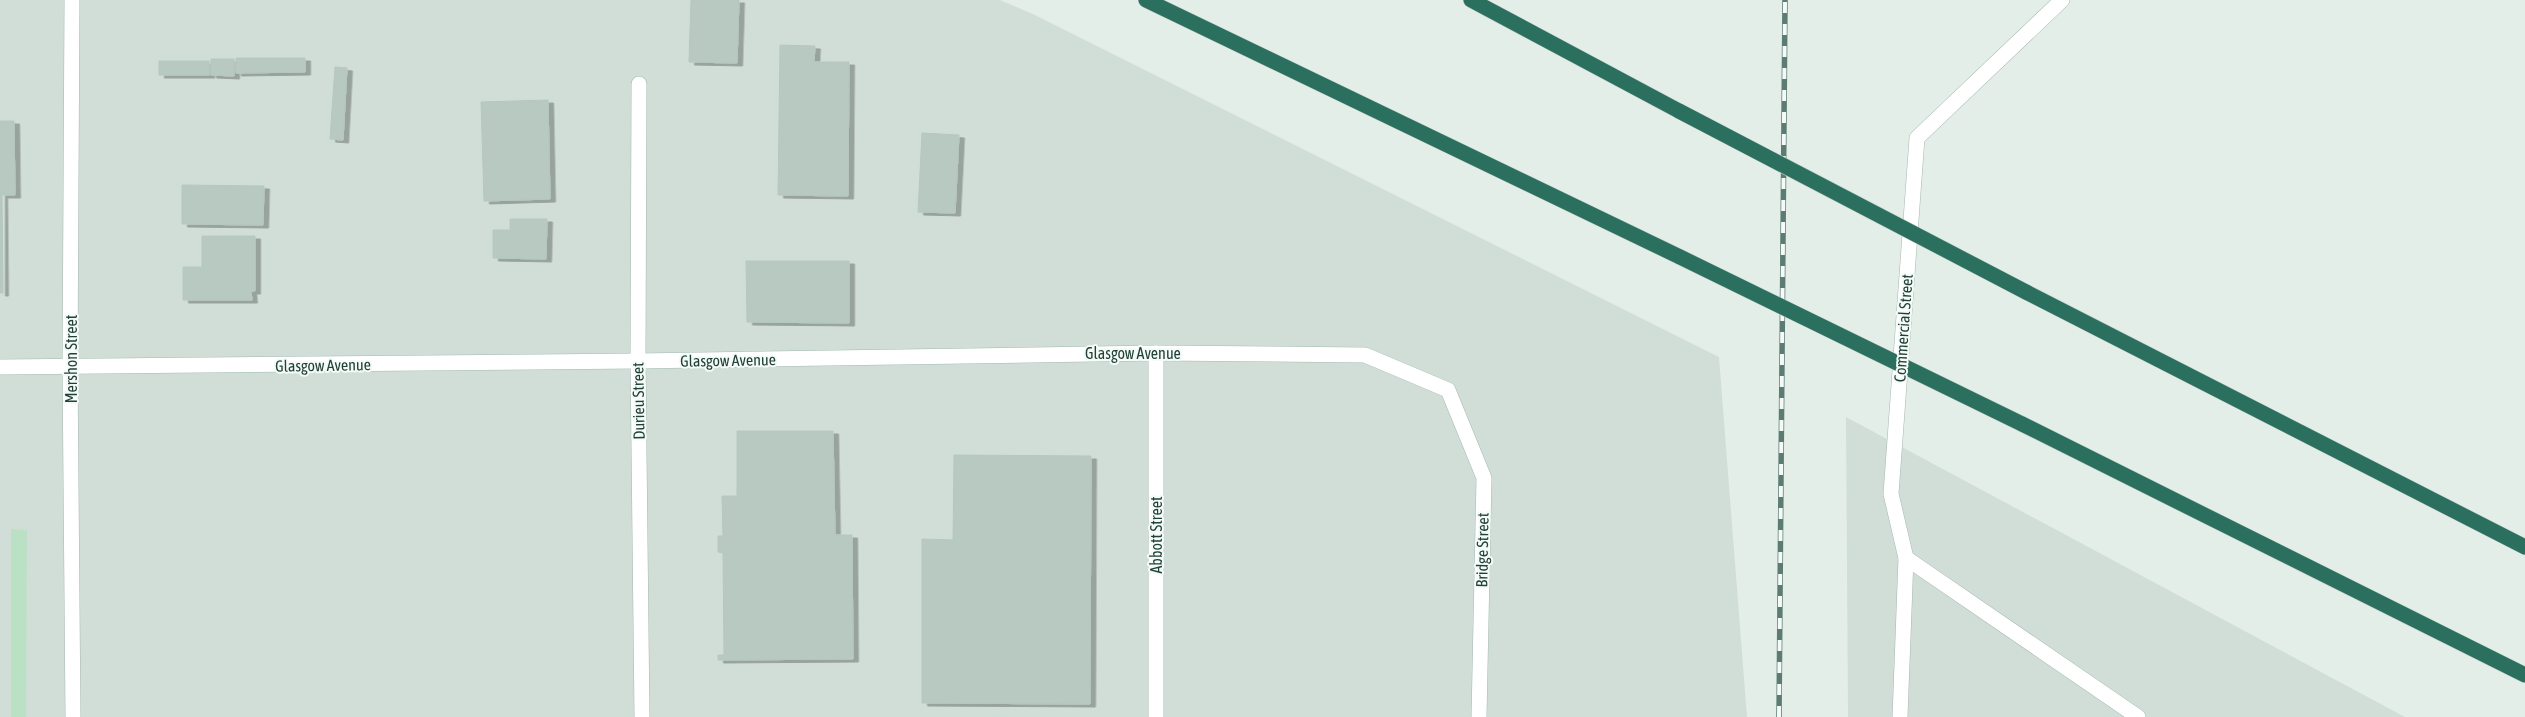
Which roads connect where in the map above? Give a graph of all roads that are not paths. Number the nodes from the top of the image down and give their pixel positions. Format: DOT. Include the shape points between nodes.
graph roads {
  1 [pos="72,0"];
  2 [pos="1146,0"];
  3 [pos="1471,0"];
  4 [pos="2062,0"];
  5 [pos="639,84"];
  6 [pos="1156,353"];
  7 [pos="638,361"];
  8 [pos="0,367"];
  9 [pos="70,368"];
  10 [pos="1448,390"];
  11 [pos="2525,547"];
  12 [pos="1906,558"];
  13 [pos="2525,675"];
  14 [pos="73,717"];
  15 [pos="642,717"];
  16 [pos="1156,717"];
  17 [pos="1479,717"];
  18 [pos="1900,717"];
  19 [pos="2138,717"];
  1 -- 9 [label="street, Mershon Street"];
  2 -- 13 [label="highway, bridge" via="2022,424"];
  3 -- 11 [label="highway, bridge" via="2026,292"];
  4 -- 12 [label="street, Commercial Street" via="1917,138 1891,494"];
  5 -- 7 [label="street, Durieu Street"];
  6 -- 7 [label="street, Glasgow Avenue"];
  6 -- 10 [label="street, Glasgow Avenue" via="1364,355"];
  6 -- 16 [label="street, Abbott Street"];
  7 -- 9 [label="street, Glasgow Avenue"];
  7 -- 15 [label="street, Durieu Street"];
  8 -- 9 [label="street, Glasgow Avenue"];
  9 -- 14 [label="street, Mershon Street"];
  10 -- 17 [label="street, Bridge Street" via="1484,478"];
  12 -- 18 [label="street, Commercial Street"];
  12 -- 19 [label="street"];
}
